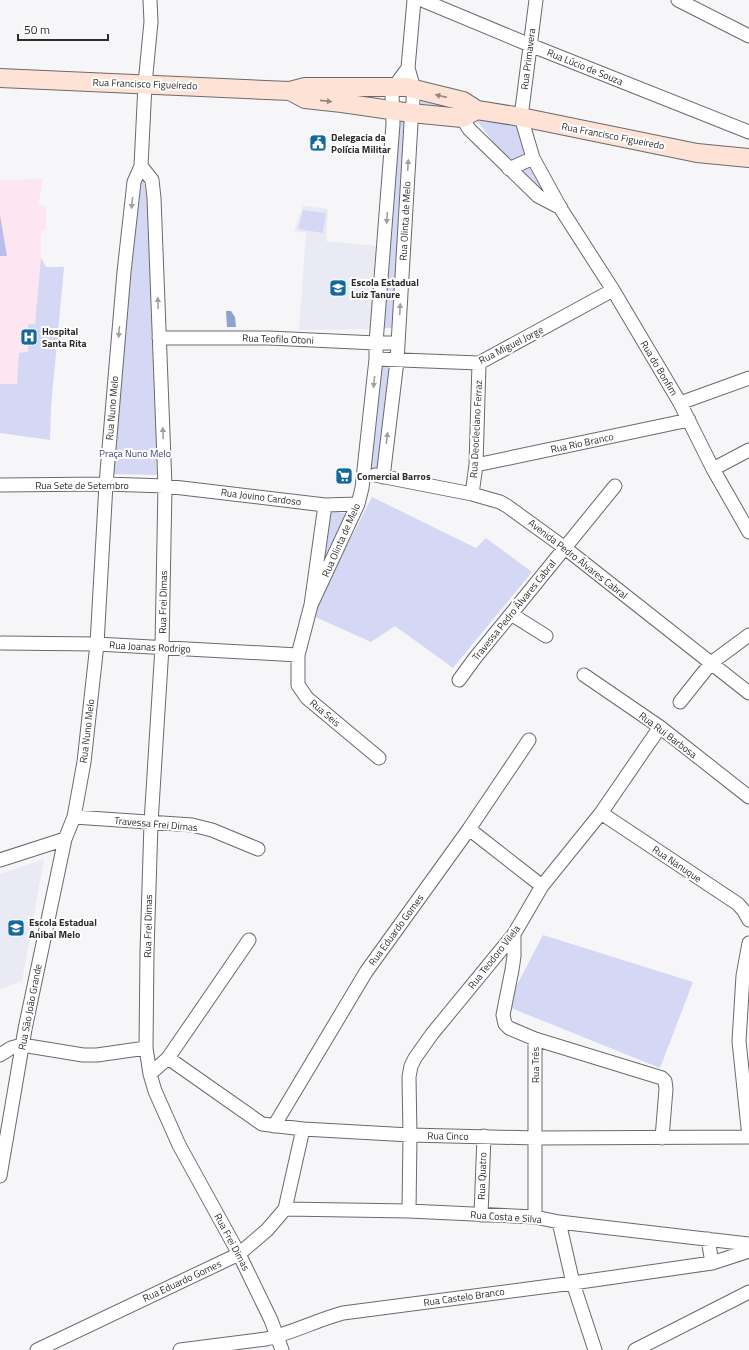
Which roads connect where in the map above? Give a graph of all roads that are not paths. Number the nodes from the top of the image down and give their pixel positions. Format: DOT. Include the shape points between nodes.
graph roads {
  1 [pos="150,0"];
  2 [pos="414,0"];
  3 [pos="422,0"];
  4 [pos="536,0"];
  5 [pos="678,0"];
  6 [pos="749,36"];
  7 [pos="530,46"];
  8 [pos="408,68"];
  9 [pos="0,78"];
  10 [pos="145,84"];
  11 [pos="394,87"];
  12 [pos="414,89"];
  13 [pos="290,91"];
  14 [pos="392,110"];
  15 [pos="467,110"];
  16 [pos="411,113"];
  17 [pos="520,117"];
  18 [pos="749,132"];
  19 [pos="533,158"];
  20 [pos="749,158"];
  21 [pos="141,166"];
  22 [pos="510,169"];
  23 [pos="561,209"];
  24 [pos="613,290"];
  25 [pos="159,338"];
  26 [pos="397,342"];
  27 [pos="376,343"];
  28 [pos="376,359"];
  29 [pos="397,361"];
  30 [pos="479,363"];
  31 [pos="749,378"];
  32 [pos="680,403"];
  33 [pos="689,420"];
  34 [pos="749,450"];
  35 [pos="476,465"];
  36 [pos="713,470"];
  37 [pos="364,473"];
  38 [pos="383,477"];
  39 [pos="106,484"];
  40 [pos="0,485"];
  41 [pos="164,486"];
  42 [pos="615,486"];
  43 [pos="472,494"];
  44 [pos="358,504"];
  45 [pos="324,505"];
  46 [pos="749,532"];
  47 [pos="565,548"];
  48 [pos="311,605"];
  49 [pos="512,614"];
  50 [pos="749,635"];
  51 [pos="546,636"];
  52 [pos="2,643"];
  53 [pos="97,644"];
  54 [pos="162,647"];
  55 [pos="298,655"];
  56 [pos="710,663"];
  57 [pos="584,675"];
  58 [pos="459,680"];
  59 [pos="749,693"];
  60 [pos="680,702"];
  61 [pos="660,727"];
  62 [pos="529,740"];
  63 [pos="379,758"];
  64 [pos="749,798"];
  65 [pos="601,813"];
  66 [pos="74,817"];
  67 [pos="151,823"];
  68 [pos="469,829"];
  69 [pos="65,839"];
  70 [pos="258,849"];
  71 [pos="0,860"];
  72 [pos="542,886"];
  73 [pos="749,920"];
  74 [pos="514,934"];
  75 [pos="249,940"];
  76 [pos="749,943"];
  77 [pos="535,1039"];
  78 [pos="744,1041"];
  79 [pos="22,1046"];
  80 [pos="146,1048"];
  81 [pos="0,1055"];
  82 [pos="168,1058"];
  83 [pos="150,1074"];
  84 [pos="274,1126"];
  85 [pos="303,1129"];
  86 [pos="410,1135"];
  87 [pos="484,1136"];
  88 [pos="749,1137"];
  89 [pos="536,1138"];
  90 [pos="662,1138"];
  91 [pos="0,1176"];
  92 [pos="285,1209"];
  93 [pos="410,1211"];
  94 [pos="481,1215"];
  95 [pos="535,1217"];
  96 [pos="559,1222"];
  97 [pos="708,1239"];
  98 [pos="749,1244"];
  99 [pos="749,1251"];
  100 [pos="240,1254"];
  101 [pos="712,1263"];
  102 [pos="573,1283"];
  103 [pos="749,1292"];
  104 [pos="276,1337"];
  105 [pos="37,1350"];
  106 [pos="180,1350"];
  107 [pos="282,1350"];
  108 [pos="595,1350"];
  109 [pos="635,1350"];
  1 -- 10 [label="street, Rua Nuno Melo"];
  2 -- 8 [label="street, Rua Olinta de Melo"];
  3 -- 7 [label="street, Rua Lúcio de Souza"];
  4 -- 7 [label="street, Rua Primavera"];
  5 -- 6 [label="street"];
  7 -- 17 [label="street, Rua Primavera"];
  7 -- 18 [label="street, Rua Lúcio de Souza"];
  8 -- 11 [label="street"];
  8 -- 12 [label="street, Rua Olinta de Melo"];
  9 -- 10 [label="street, Rua Francisco Figueiredo"];
  10 -- 13 [label="street, Rua Francisco Figueiredo"];
  10 -- 21 [label="street, Rua Nuno Melo"];
  11 -- 12 [label="street, Rua Francisco Figueiredo"];
  11 -- 13 [label="street, Rua Francisco Figueiredo" via="305,87"];
  11 -- 14 [label="street, Rua Olinta de Melo"];
  15 -- 12 [label="street, Rua Francisco Figueiredo, one-way"];
  12 -- 16 [label="street, Rua Olinta de Melo"];
  13 -- 14 [label="street, Rua Francisco Figueiredo, one-way" via="305,99"];
  14 -- 16 [label="street, Rua Francisco Figueiredo"];
  14 -- 27 [label="street, Rua Olinta de Melo, one-way"];
  15 -- 16 [label="street, Rua Francisco Figueiredo"];
  15 -- 17 [label="street, Rua Francisco Figueiredo"];
  15 -- 22 [label="street, Rua do Bonfim" via="469,129"];
  26 -- 16 [label="street, Rua Olinta de Melo, one-way"];
  17 -- 19 [label="street, Rua do Bonfim"];
  17 -- 20 [label="street, Rua Francisco Figueiredo" via="697,153"];
  19 -- 22 [label="street"];
  19 -- 23 [label="street, Rua do Bonfim"];
  25 -- 21 [label="street, one-way" via="154,192 152,180"];
  21 -- 39 [label="street, Rua Nuno Melo, one-way" via="134,182 124,272"];
  22 -- 23 [label="street, Rua do Bonfim" via="538,196"];
  23 -- 24 [label="street, Rua do Bonfim"];
  24 -- 30 [label="street, Rua Miguel Jorge"];
  24 -- 32 [label="street, Rua do Bonfim"];
  25 -- 27 [label="street, Rua Teofilo Otoni" via="269,338"];
  41 -- 25 [label="street, one-way"];
  26 -- 27 [label="street, Rua Teofilo Otoni"];
  26 -- 29 [label="street, Rua Olinta de Melo"];
  27 -- 28 [label="street, Rua Olinta de Melo"];
  28 -- 29 [label="street, Rua Miguel Jorge"];
  28 -- 37 [label="street, Rua Olinta de Melo, one-way"];
  29 -- 30 [label="street, Rua Miguel Jorge"];
  38 -- 29 [label="street, Rua Olinta de Melo, one-way"];
  30 -- 35 [label="street, Rua Deocleciano Ferraz"];
  31 -- 32 [label="street"];
  32 -- 33 [label="street, Rua do Bonfim"];
  33 -- 35 [label="street, Rua Rio Branco"];
  33 -- 36 [label="street, Rua do Bonfim"];
  34 -- 36 [label="street"];
  35 -- 43 [label="street, Rua Deocleciano Ferraz"];
  36 -- 46 [label="street, Rua do Bonfim"];
  37 -- 38 [label="street"];
  37 -- 44 [label="street, Rua Olinta de Melo"];
  38 -- 43 [label="street, Avenida Pedro Álvares Cabral"];
  39 -- 40 [label="street, Rua Sete de Setembro"];
  39 -- 41 [label="street, Rua Sete de Setembro"];
  39 -- 53 [label="street, Rua Nuno Melo"];
  41 -- 45 [label="street, Rua Jovino Cardoso"];
  41 -- 54 [label="street, Rua Frei Dimas"];
  42 -- 47 [label="street, Travessa Pedro Álvares Cabral"];
  43 -- 47 [label="street, Avenida Pedro Álvares Cabral" via="507,506"];
  44 -- 45 [label="street, Rua Jovino Cardoso"];
  44 -- 48 [label="street, Rua Olinta de Melo"];
  45 -- 48 [label="street, Rua Olinta de Melo"];
  47 -- 49 [label="street, Travessa Pedro Álvares Cabral"];
  47 -- 56 [label="street, Avenida Pedro Álvares Cabral"];
  48 -- 55 [label="street, Rua Olinta de Melo"];
  49 -- 51 [label="street"];
  49 -- 58 [label="street, Travessa Pedro Álvares Cabral"];
  50 -- 56 [label="street"];
  52 -- 53 [label="street, Rua Joanas Rodrigo"];
  53 -- 54 [label="street, Rua Joanas Rodrigo"];
  53 -- 66 [label="street, Rua Nuno Melo" via="84,762"];
  54 -- 55 [label="street, Rua Joanas Rodrigo"];
  54 -- 67 [label="street, Rua Frei Dimas"];
  55 -- 63 [label="street, Rua Seis" via="298,685 302,692"];
  56 -- 59 [label="street, Avenida Pedro Álvares Cabral"];
  56 -- 60 [label="street"];
  57 -- 61 [label="street, Rua Rui Barbosa"];
  61 -- 64 [label="street, Rua Rui Barbosa"];
  61 -- 65 [label="street, Rua Teodoro Vilela"];
  62 -- 68 [label="street, Rua Eduardo Gomes"];
  65 -- 72 [label="street, Rua Teodoro Vilela"];
  65 -- 73 [label="street, Rua Nanuque" via="738,904"];
  66 -- 67 [label="street, Travessa Frei Dimas"];
  66 -- 69 [label="street, Rua Nuno Melo"];
  67 -- 70 [label="street, Travessa Frei Dimas" via="192,825 212,830"];
  67 -- 80 [label="street, Rua Frei Dimas"];
  68 -- 72 [label="street"];
  68 -- 84 [label="street, Rua Eduardo Gomes" via="366,972"];
  69 -- 71 [label="street"];
  69 -- 79 [label="street, Rua São João Grande"];
  72 -- 74 [label="street, Rua Teodoro Vilela"];
  74 -- 77 [label="street, Rua Três" via="514,956 503,1015 509,1028"];
  74 -- 86 [label="street, Rua Teodoro Vilela" via="415,1058 409,1077"];
  75 -- 82 [label="street"];
  76 -- 78 [label="street" via="743,976"];
  77 -- 89 [label="street, Rua Três"];
  77 -- 90 [label="street" via="662,1078 666,1089"];
  78 -- 88 [label="street"];
  79 -- 80 [label="street" via="83,1055"];
  79 -- 81 [label="street" via="10,1048"];
  79 -- 91 [label="street, Rua São João Grande"];
  80 -- 83 [label="street, Rua Frei Dimas"];
  82 -- 83 [label="street"];
  82 -- 84 [label="street, Rua Cinco" via="262,1124"];
  83 -- 100 [label="street, Rua Frei Dimas" via="179,1145"];
  84 -- 85 [label="street, Rua Cinco"];
  85 -- 86 [label="street, Rua Cinco"];
  85 -- 92 [label="street, Rua Eduardo Gomes"];
  86 -- 87 [label="street, Rua Cinco"];
  86 -- 93 [label="street, Rua Teodoro Vilela"];
  87 -- 89 [label="street, Rua Cinco"];
  87 -- 94 [label="street, Rua Quatro"];
  88 -- 90 [label="street, Rua Cinco"];
  89 -- 90 [label="street, Rua Cinco"];
  89 -- 95 [label="street, Rua Três"];
  92 -- 93 [label="street, Rua Costa e Silva"];
  92 -- 100 [label="street, Rua Eduardo Gomes" via="267,1230"];
  93 -- 94 [label="street, Rua Costa e Silva"];
  94 -- 95 [label="street, Rua Costa e Silva"];
  95 -- 96 [label="street, Rua Costa e Silva"];
  96 -- 97 [label="street, Rua Costa e Silva"];
  96 -- 102 [label="street"];
  97 -- 98 [label="street, Rua Costa e Silva"];
  97 -- 101 [label="street"];
  99 -- 101 [label="street, Rua Castelo Branco"];
  100 -- 104 [label="street, Rua Frei Dimas"];
  100 -- 105 [label="street, Rua Eduardo Gomes"];
  101 -- 102 [label="street, Rua Castelo Branco"];
  102 -- 104 [label="street, Rua Castelo Branco" via="343,1313"];
  102 -- 108 [label="street"];
  103 -- 109 [label="street"];
  104 -- 106 [label="street, Rua Castelo Branco"];
  104 -- 107 [label="street, Rua Frei Dimas"];
}
